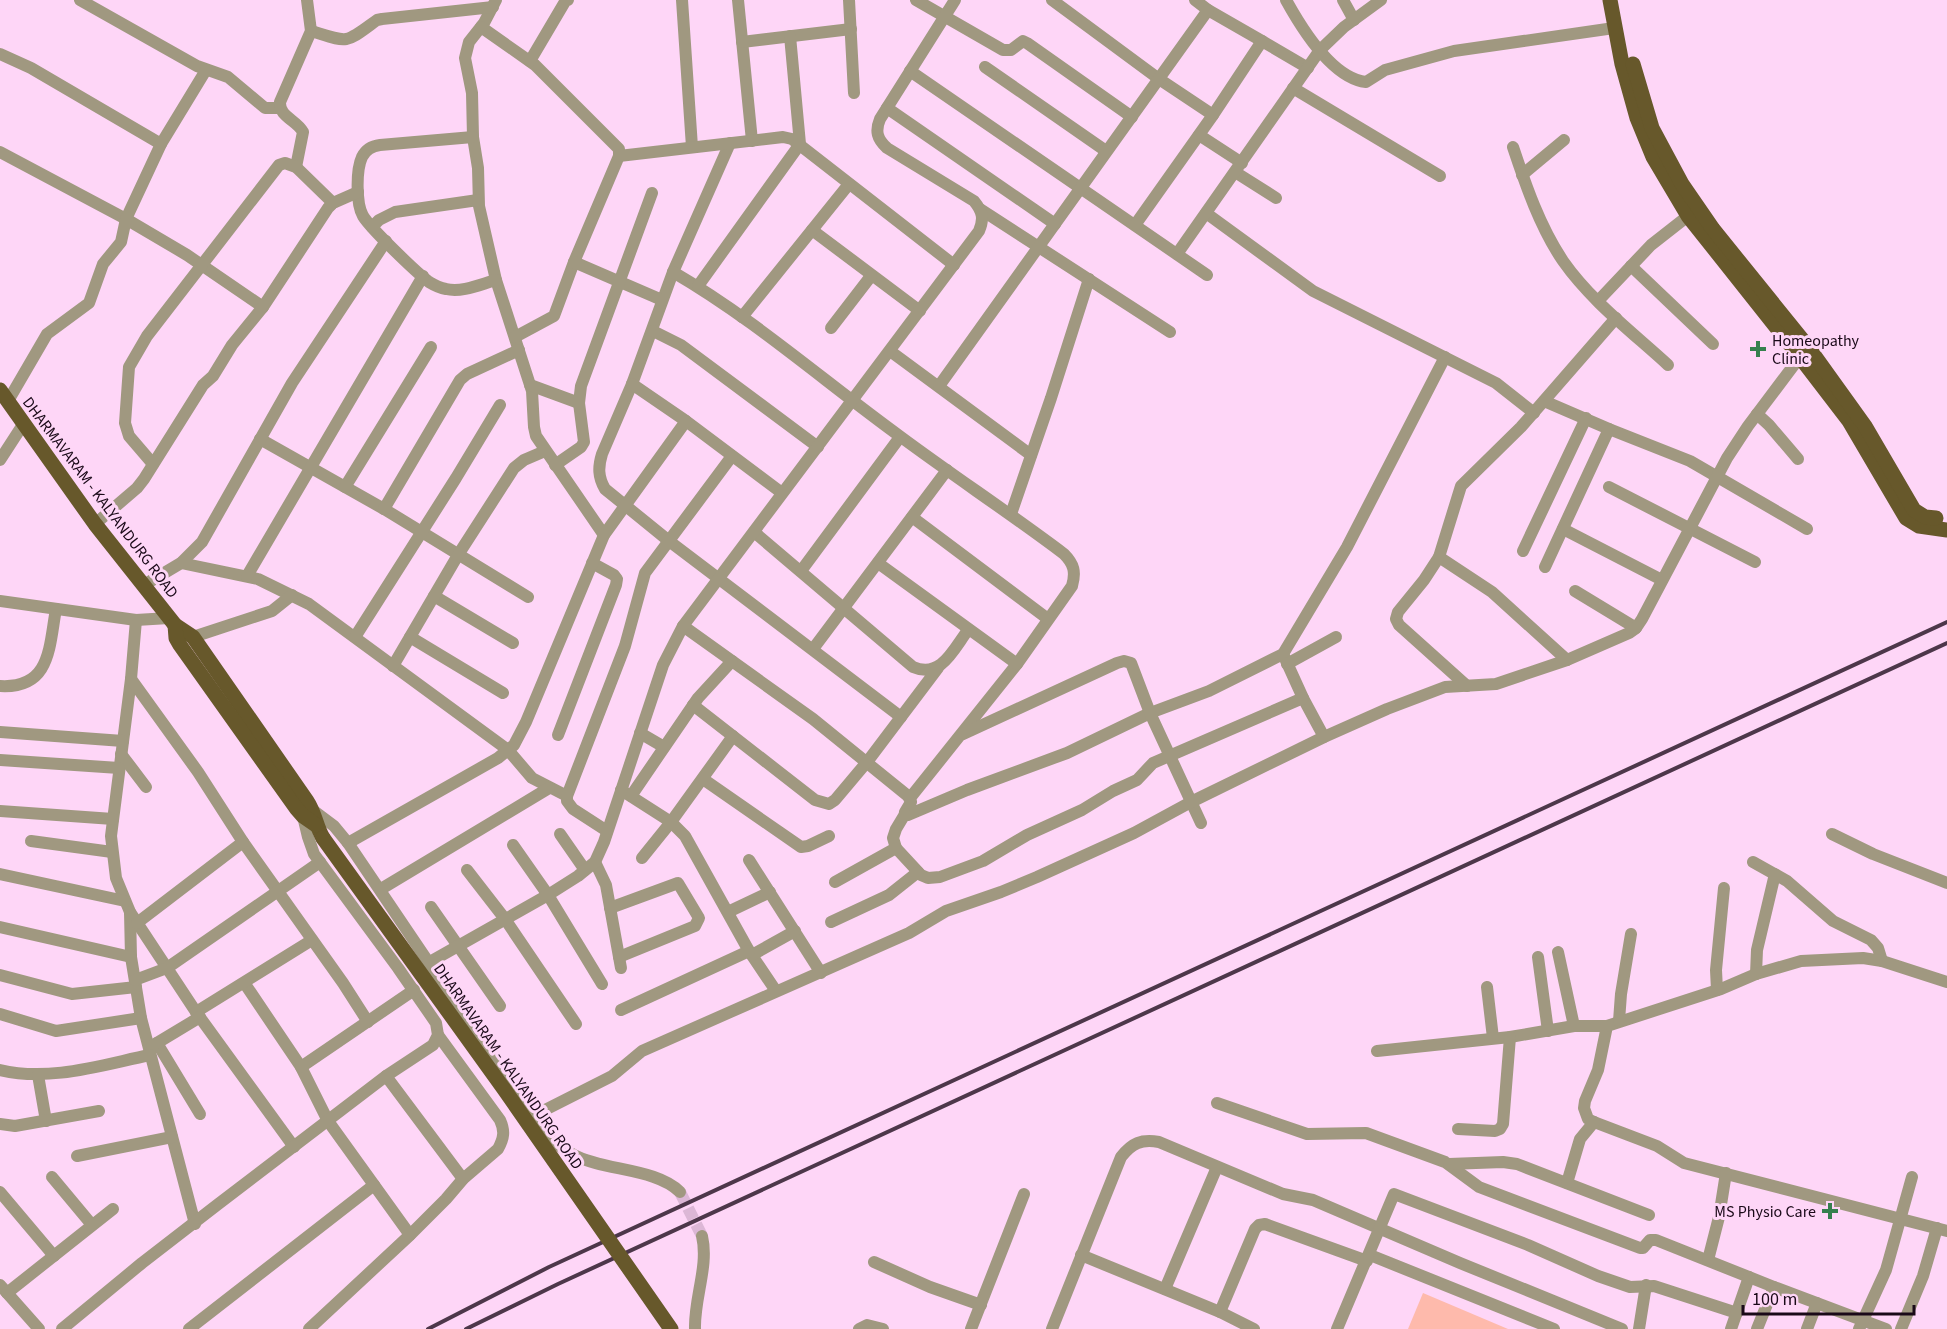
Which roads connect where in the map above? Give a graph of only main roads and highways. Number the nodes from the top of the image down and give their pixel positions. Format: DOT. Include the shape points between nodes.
graph roads {
  1 [pos="1610,0"];
  2 [pos="1618,0"];
  3 [pos="4,396"];
  4 [pos="1947,520"];
  5 [pos="1947,530"];
  6 [pos="172,622"];
  7 [pos="314,823"];
  8 [pos="671,1329"];
  1 -- 5 [label="main road" via="1636,113 1651,152 1688,216 1849,421 1905,518"];
  2 -- 4 [label="main road" via="1652,128 1682,184 1858,416 1914,510 1926,517"];
  3 -- 6 [label="main road, DHARMAVARAM - KALYANDURG ROAD" via="95,524"];
  6 -- 7 [label="main road, DHARMAVARAM - KALYANDURG ROAD" via="180,645"];
  6 -- 7 [label="main road, DHARMAVARAM - KALYANDURG ROAD" via="193,637"];
  7 -- 8 [label="main road, DHARMAVARAM - KALYANDURG ROAD, bridge"];
}
